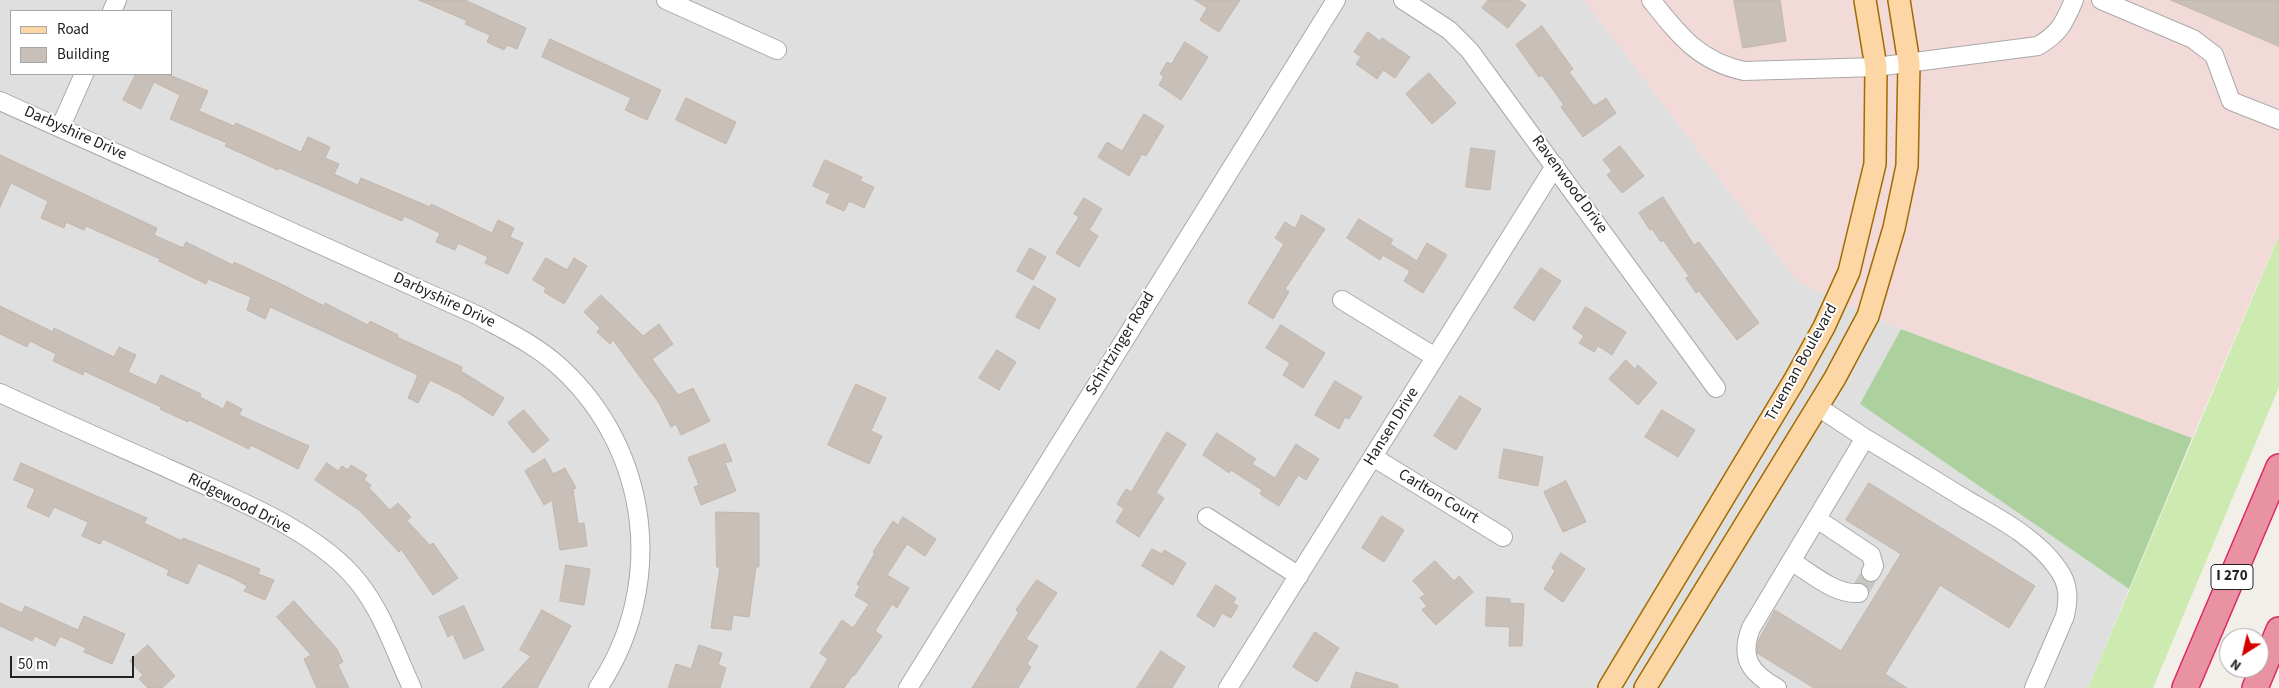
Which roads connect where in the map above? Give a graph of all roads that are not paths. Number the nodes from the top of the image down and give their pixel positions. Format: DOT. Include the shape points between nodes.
graph roads {
  1 [pos="666,0"];
  2 [pos="1336,0"];
  3 [pos="1403,0"];
  4 [pos="1651,0"];
  5 [pos="1865,0"];
  6 [pos="1899,0"];
  7 [pos="2074,0"];
  8 [pos="2100,0"];
  9 [pos="777,50"];
  10 [pos="1909,62"];
  11 [pos="1876,67"];
  12 [pos="84,75"];
  13 [pos="0,101"];
  14 [pos="2279,120"];
  15 [pos="60,128"];
  16 [pos="1555,166"];
  17 [pos="1342,300"];
  18 [pos="1435,357"];
  19 [pos="1716,388"];
  20 [pos="0,393"];
  21 [pos="1818,406"];
  22 [pos="1865,438"];
  23 [pos="1373,457"];
  24 [pos="2279,467"];
  25 [pos="1207,517"];
  26 [pos="1817,519"];
  27 [pos="1503,537"];
  28 [pos="1791,561"];
  29 [pos="1871,572"];
  30 [pos="1299,576"];
  31 [pos="1859,593"];
  32 [pos="2279,630"];
  33 [pos="1236,685"];
  34 [pos="412,688"];
  35 [pos="598,688"];
  36 [pos="908,688"];
  37 [pos="1609,688"];
  38 [pos="1645,688"];
  39 [pos="1777,688"];
  40 [pos="2034,688"];
  41 [pos="2185,688"];
  42 [pos="2254,688"];
  1 -- 9 [label="street"];
  2 -- 36 [label="street, Schirtzinger Road"];
  3 -- 16 [label="street, Ravenwood Drive" via="1449,30 1470,51"];
  4 -- 11 [label="street" via="1683,40 1728,68 1744,71"];
  5 -- 11 [label="main road, Trueman Boulevard"];
  6 -- 10 [label="main road, Trueman Boulevard"];
  7 -- 10 [label="street" via="2062,27 2038,46"];
  8 -- 14 [label="street" via="2193,39 2214,54 2231,101"];
  10 -- 11 [label="street"];
  10 -- 21 [label="main road, Trueman Boulevard" via="1907,166 1894,228 1868,316"];
  11 -- 37 [label="main road, Trueman Boulevard" via="1875,164 1849,272 1824,327 1794,380"];
  12 -- 15 [label="street"];
  13 -- 15 [label="street, Darbyshire Drive"];
  15 -- 35 [label="street, Darbyshire Drive" via="479,316 538,349 562,369 587,396 621,452 639,516 642,548 632,616 609,672"];
  16 -- 18 [label="street, Hansen Drive"];
  16 -- 19 [label="street, Ravenwood Drive"];
  17 -- 18 [label="street"];
  18 -- 23 [label="street, Hansen Drive"];
  20 -- 34 [label="street, Ridgewood Drive" via="252,507 321,548 360,584 386,625"];
  21 -- 22 [label="street"];
  21 -- 38 [label="main road, Trueman Boulevard"];
  22 -- 26 [label="street"];
  22 -- 40 [label="street" via="2006,524 2058,568 2065,582 2068,603"];
  23 -- 27 [label="street, Carlton Court"];
  23 -- 30 [label="street, Hansen Drive"];
  24 -- 41 [label="highway, I 270"];
  25 -- 30 [label="street"];
  26 -- 28 [label="street"];
  26 -- 29 [label="street" via="1871,555 1874,566"];
  28 -- 31 [label="street" via="1840,590 1849,594"];
  28 -- 39 [label="street" via="1746,641 1746,653 1754,672"];
  30 -- 33 [label="street, Hansen Drive"];
  32 -- 42 [label="highway"];
}
